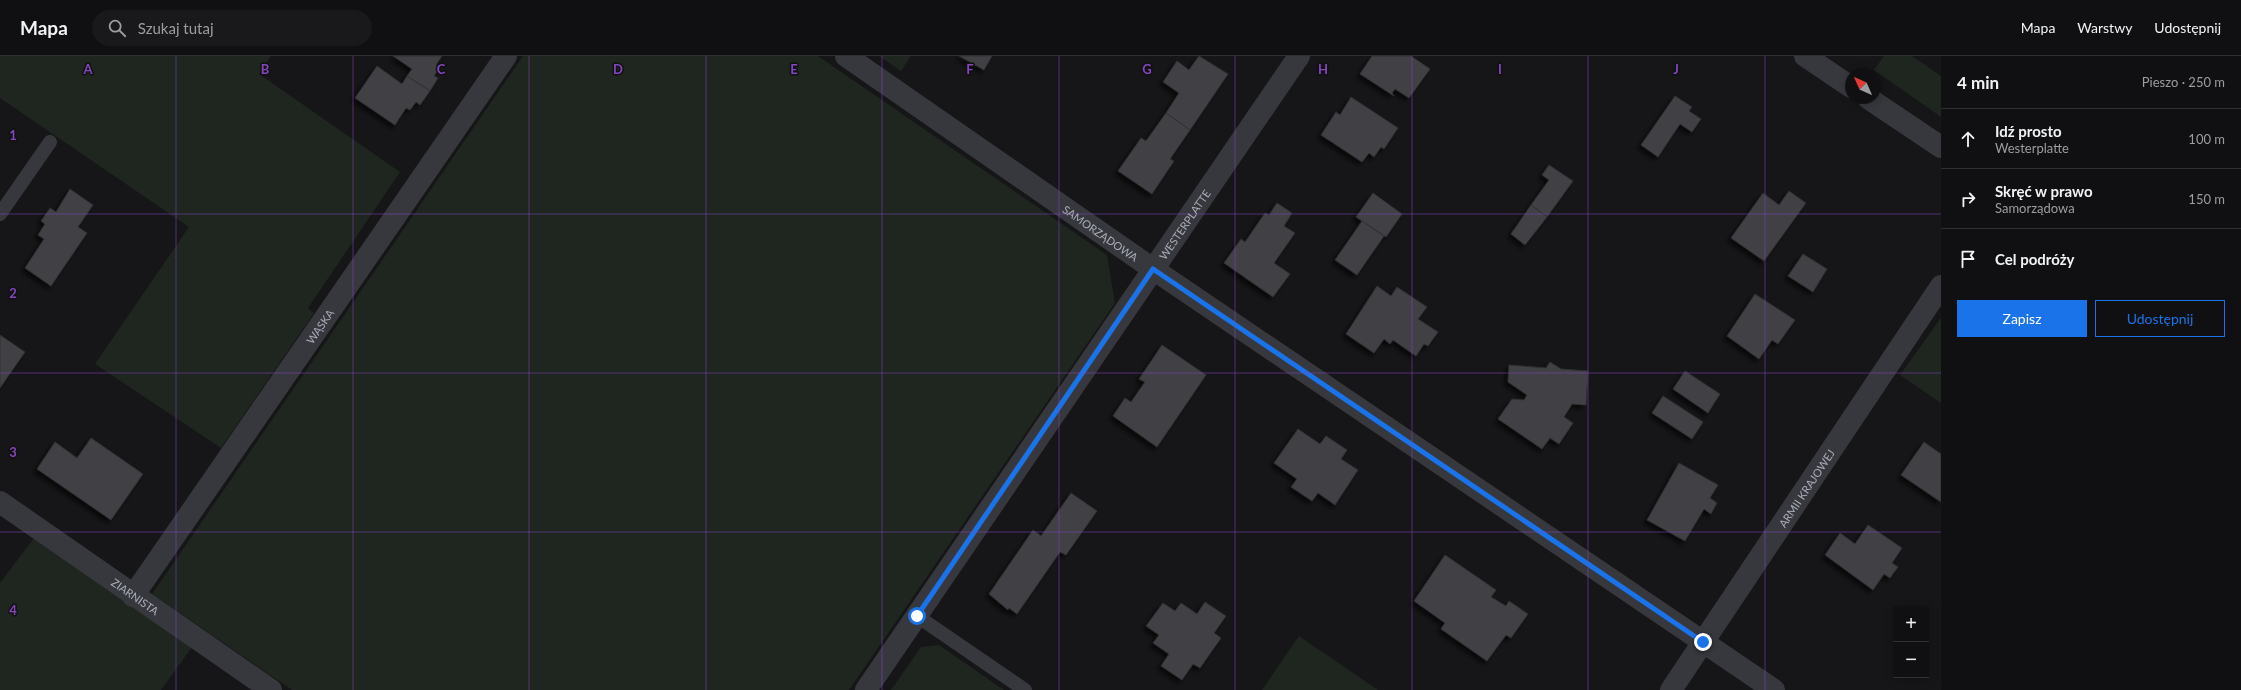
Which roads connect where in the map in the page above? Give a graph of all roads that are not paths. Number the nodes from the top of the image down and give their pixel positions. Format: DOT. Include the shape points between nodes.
graph roads {
  1 [pos="506,56"];
  2 [pos="846,56"];
  3 [pos="1299,56"];
  4 [pos="1805,56"];
  5 [pos="1845,83"];
  6 [pos="1877,104"];
  7 [pos="50,142"];
  8 [pos="1941,147"];
  9 [pos="0,214"];
  10 [pos="1153,269"];
  11 [pos="1941,286"];
  12 [pos="0,502"];
  13 [pos="133,596"];
  14 [pos="917,616"];
  15 [pos="1703,642"];
  16 [pos="271,690"];
  17 [pos="866,690"];
  18 [pos="1025,690"];
  19 [pos="1671,690"];
  20 [pos="1774,690"];
  1 -- 13 [label="street, WĄSKA"];
  2 -- 10 [label="street, SAMORZĄDOWA"];
  3 -- 10 [label="street, WESTERPLATTE"];
  4 -- 5 [label="street"];
  6 -- 8 [label="street"];
  7 -- 9 [label="lane"];
  10 -- 14 [label="street, WESTERPLATTE"];
  10 -- 15 [label="street, SAMORZĄDOWA"];
  11 -- 15 [label="street, ARMII KRAJOWEJ"];
  12 -- 13 [label="street, ZIARNISTA"];
  13 -- 16 [label="street, ZIARNISTA"];
  14 -- 17 [label="street, WESTERPLATTE"];
  14 -- 18 [label="lane"];
  15 -- 19 [label="street, ARMII KRAJOWEJ"];
  15 -- 20 [label="street, SAMORZĄDOWA"];
}
